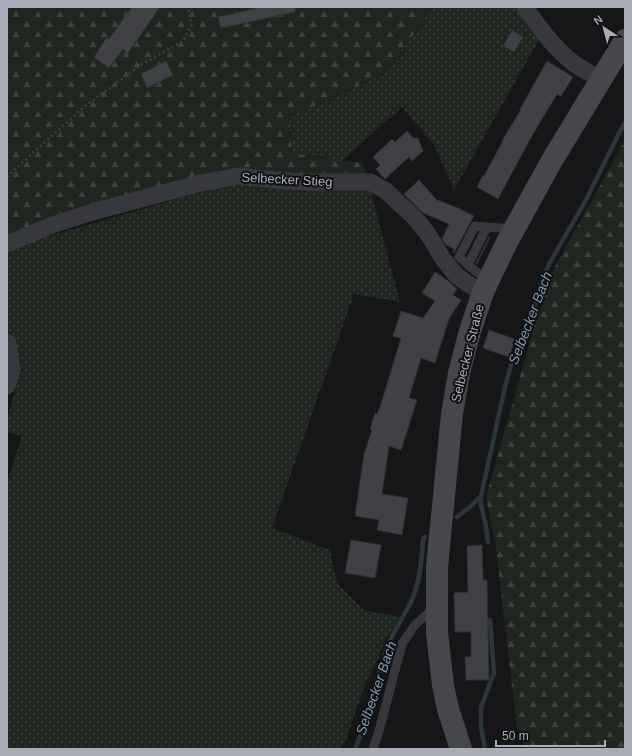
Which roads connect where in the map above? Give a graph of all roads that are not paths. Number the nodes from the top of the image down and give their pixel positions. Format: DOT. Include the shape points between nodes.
graph roads {
  1 [pos="526,7"];
  2 [pos="625,40"];
  3 [pos="602,80"];
  4 [pos="514,229"];
  5 [pos="7,244"];
  6 [pos="486,286"];
  7 [pos="7,343"];
  8 [pos="7,386"];
  9 [pos="437,605"];
  10 [pos="373,749"];
  11 [pos="460,749"];
  1 -- 3 [label="street" via="543,32 571,62"];
  2 -- 3 [label="main road, Selbecker Straße"];
  3 -- 4 [label="main road, Selbecker Straße"];
  4 -- 6 [label="main road, Selbecker Straße"];
  4 -- 6 [label="lane" via="487,227 468,265"];
  5 -- 6 [label="street, Selbecker Stieg" via="54,224 90,213 201,183 239,176 294,181 370,182 386,192 413,216 456,275 468,284"];
  6 -- 9 [label="main road, Selbecker Straße" via="470,331 452,414 437,568"];
  7 -- 8 [label="street" via="12,370"];
  9 -- 10 [label="lane" via="415,625 402,644"];
  9 -- 11 [label="main road, Selbecker Straße" via="437,633 443,685"];
}
